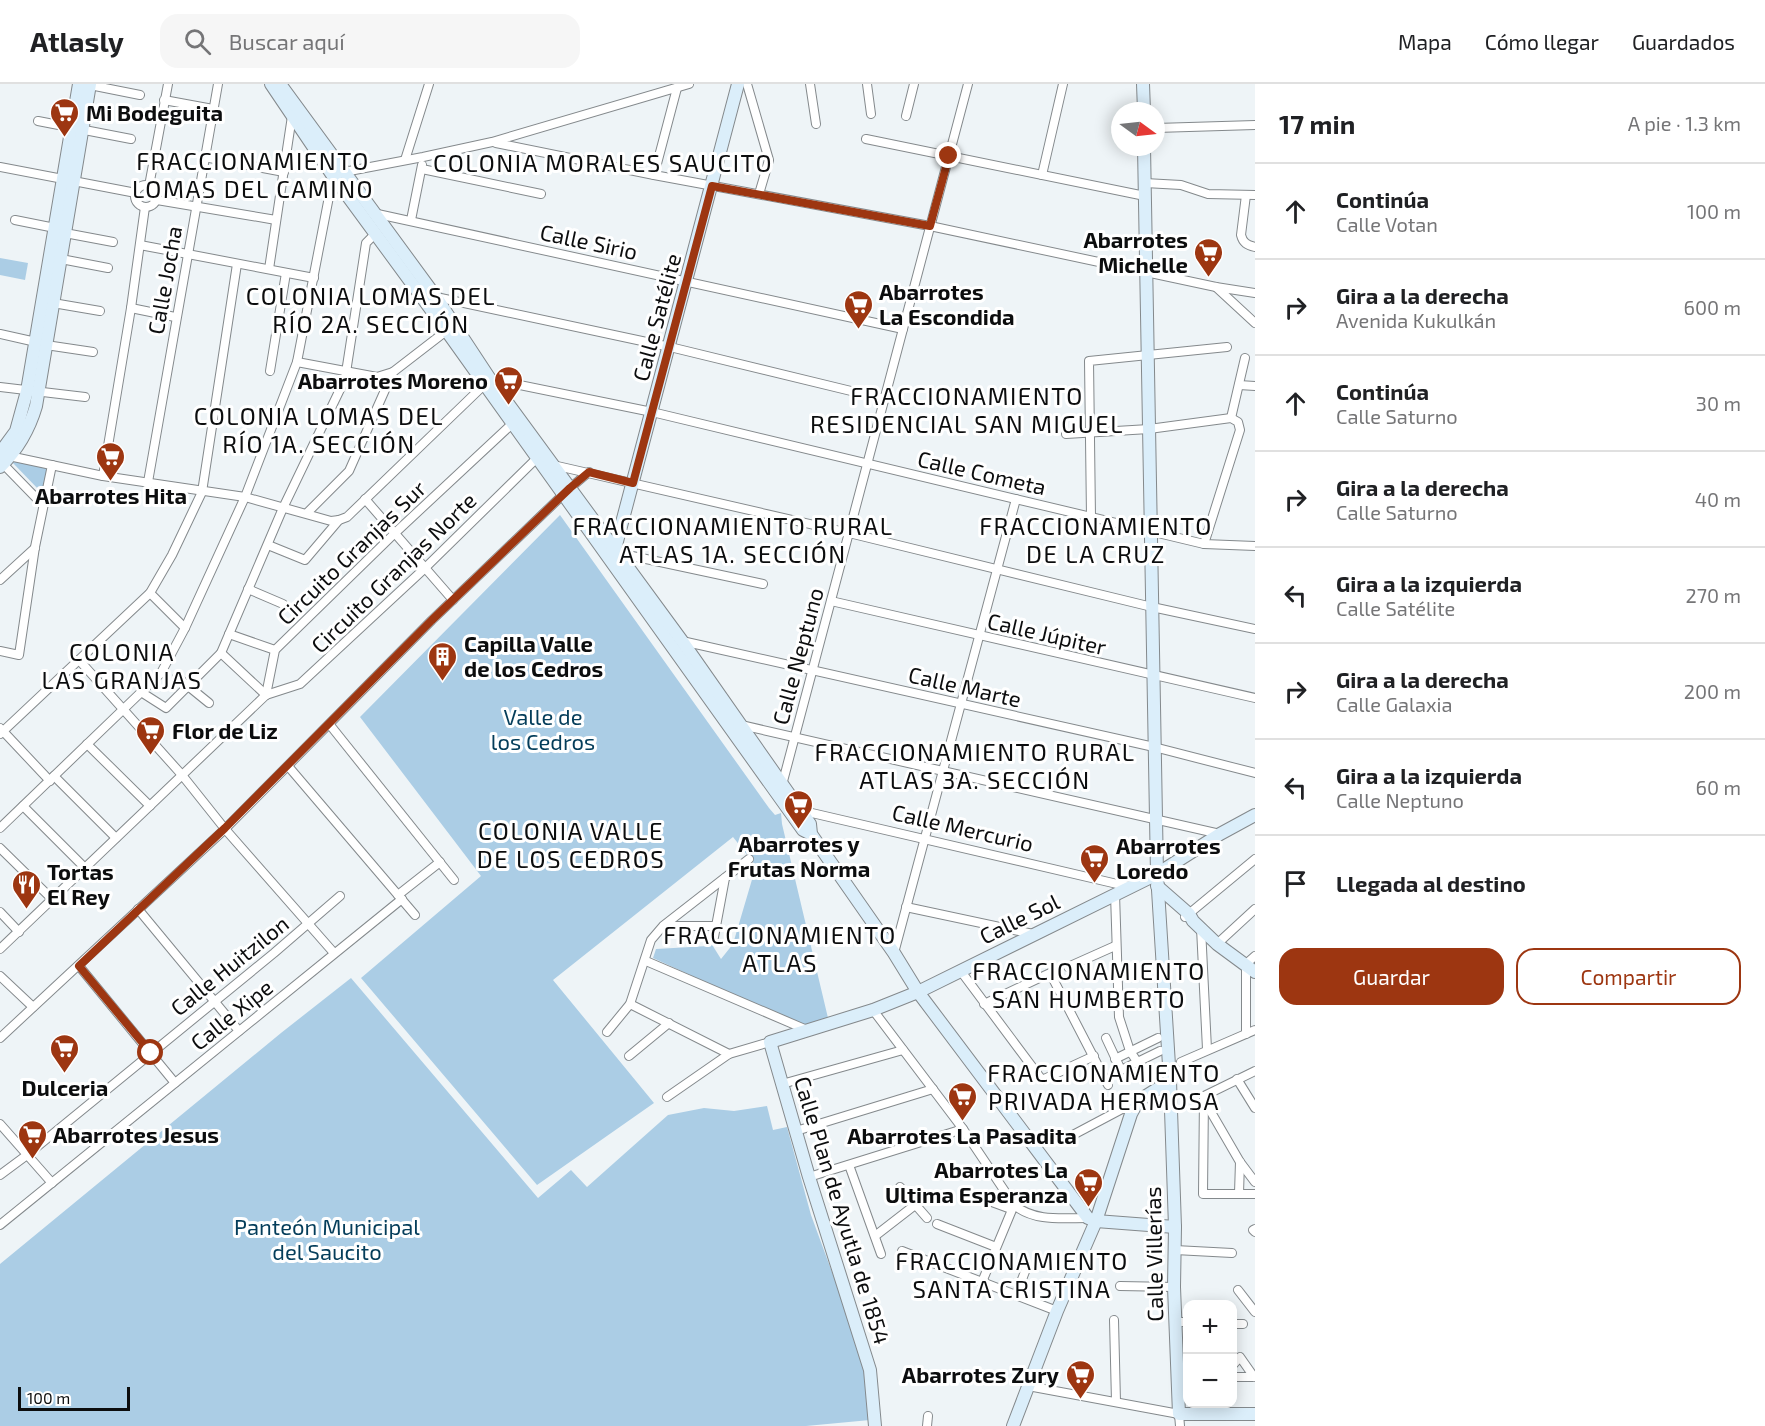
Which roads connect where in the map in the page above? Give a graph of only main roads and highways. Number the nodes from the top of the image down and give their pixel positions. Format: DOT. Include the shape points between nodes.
graph roads {
  1 [pos="86,84"];
  2 [pos="275,84"];
  3 [pos="738,84"];
  4 [pos="1143,84"];
  5 [pos="1144,102"];
  6 [pos="1144,156"];
  7 [pos="338,174"];
  8 [pos="60,231"];
  9 [pos="450,328"];
  10 [pos="41,344"];
  11 [pos="487,382"];
  12 [pos="3,460"];
  13 [pos="566,492"];
  14 [pos="613,552"];
  15 [pos="709,690"];
  16 [pos="1255,815"];
  17 [pos="812,834"];
  18 [pos="1157,886"];
  19 [pos="1252,964"];
  20 [pos="918,992"];
  21 [pos="770,1042"];
  22 [pos="1170,1081"];
  23 [pos="1092,1219"];
  24 [pos="1175,1227"];
  25 [pos="1181,1322"];
  26 [pos="1255,1414"];
  27 [pos="1179,1420"];
  28 [pos="875,1426"];
  29 [pos="1013,1426"];
  1 -- 8 [label="main road"];
  2 -- 7 [label="main road"];
  2 -- 7 [label="main road" via="292,115"];
  3 -- 14 [label="main road, Calle Satélite"];
  4 -- 5 [label="main road"];
  6 -- 18 [label="main road, Calle Villerías"];
  7 -- 9 [label="main road" via="375,234"];
  7 -- 9 [label="main road" via="373,213 436,297"];
  8 -- 10 [label="main road"];
  8 -- 10 [label="main road" via="61,259"];
  9 -- 11 [label="main road"];
  10 -- 12 [label="main road" via="31,424"];
  11 -- 13 [label="main road" via="552,465"];
  11 -- 13 [label="main road" via="536,459"];
  13 -- 14 [label="main road"];
  14 -- 15 [label="main road" via="666,638"];
  14 -- 15 [label="main road" via="682,641"];
  15 -- 17 [label="main road" via="740,725 810,824"];
  15 -- 17 [label="main road" via="725,722 803,830"];
  16 -- 18 [label="main road, Calle Sol" via="1220,834"];
  17 -- 20 [label="main road"];
  18 -- 19 [label="main road" via="1217,944"];
  18 -- 20 [label="main road, Calle Sol" via="1130,887"];
  18 -- 22 [label="main road, Calle Villerías"];
  20 -- 21 [label="main road, Calle Sol"];
  20 -- 23 [label="main road"];
  21 -- 28 [label="main road, Calle Plan de Ayutla de 1854" via="870,1370"];
  22 -- 23 [label="main road" via="1138,1101"];
  22 -- 24 [label="main road, Calle Villerías"];
  23 -- 24 [label="main road"];
  23 -- 29 [label="main road"];
  24 -- 25 [label="main road, Calle Villerías" via="1174,1287"];
  25 -- 27 [label="main road, Calle Villerías"];
  26 -- 27 [label="main road"];
}
